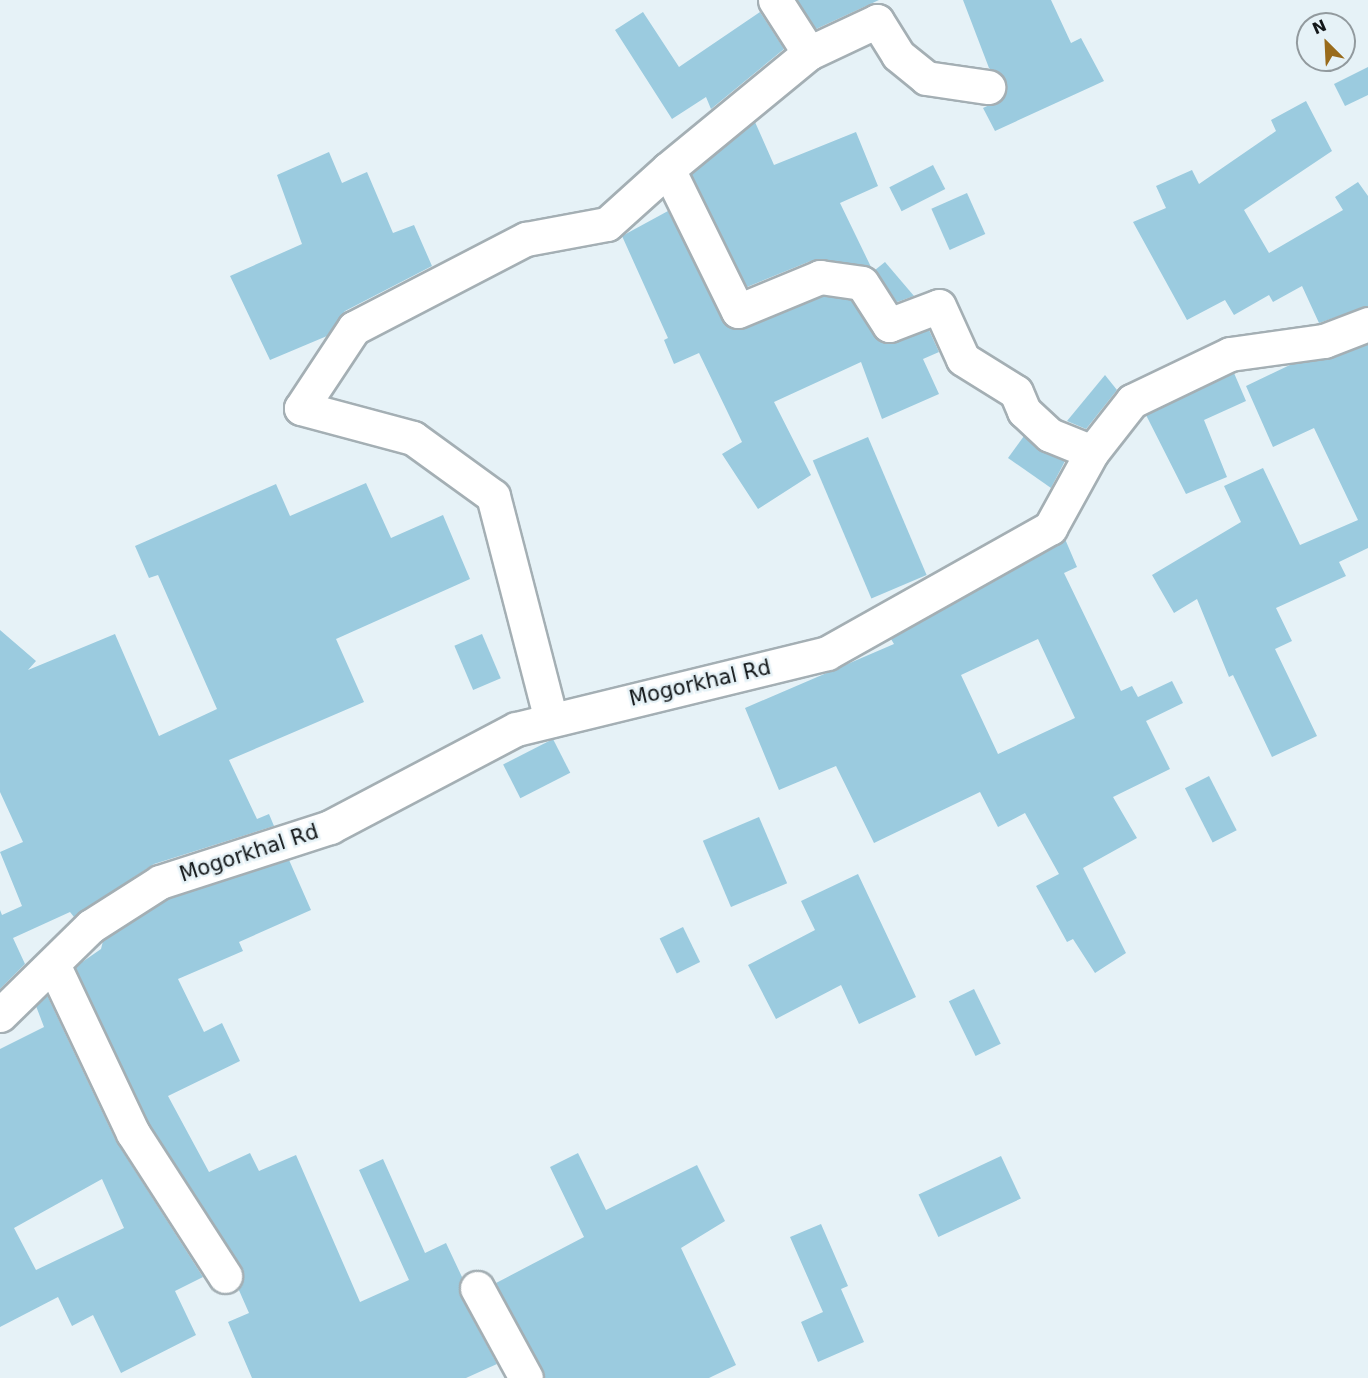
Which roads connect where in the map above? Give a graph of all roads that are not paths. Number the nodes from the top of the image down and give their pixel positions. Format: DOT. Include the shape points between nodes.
graph roads {
  1 [pos="775,0"];
  2 [pos="809,53"];
  3 [pos="988,87"];
  4 [pos="668,169"];
  5 [pos="1368,324"];
  6 [pos="1092,452"];
  7 [pos="551,720"];
  8 [pos="53,964"];
  9 [pos="0,1015"];
  10 [pos="225,1275"];
  11 [pos="477,1288"];
  12 [pos="526,1378"];
  1 -- 2 [label="street"];
  2 -- 3 [label="street" via="877,21 898,55 926,78"];
  2 -- 4 [label="street"];
  4 -- 6 [label="street" via="738,311 820,278 862,283 889,325 939,306 963,359 1016,392 1024,411 1050,435"];
  4 -- 7 [label="street" via="607,224 526,239 354,328 301,408 413,438 493,496"];
  5 -- 6 [label="street, Mogorkhal Rd" via="1324,341 1230,354 1132,402"];
  6 -- 7 [label="street, Mogorkhal Rd" via="1050,528 827,653"];
  7 -- 8 [label="street, Mogorkhal Rd" via="516,729 330,827 160,882 91,926"];
  8 -- 9 [label="street, Mogorkhal Rd"];
  8 -- 10 [label="street" via="133,1133"];
  11 -- 12 [label="street"];
}
